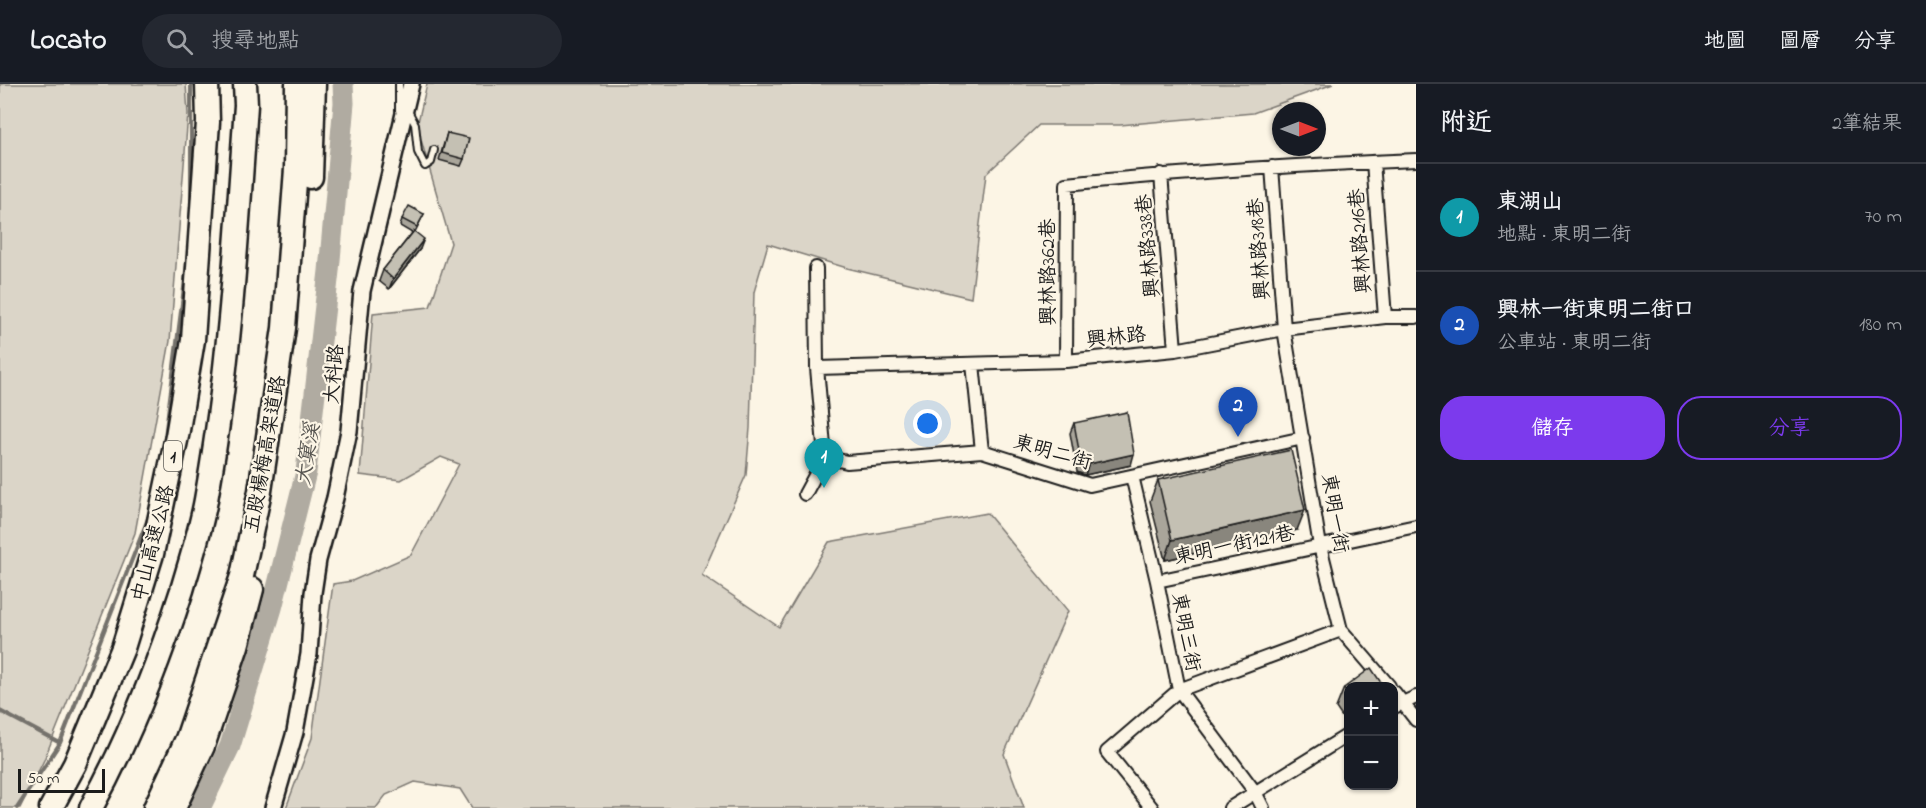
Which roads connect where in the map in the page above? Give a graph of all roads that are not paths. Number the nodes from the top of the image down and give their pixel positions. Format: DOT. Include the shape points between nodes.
graph roads {
  1 [pos="207,84"];
  2 [pos="245,84"];
  3 [pos="297,84"];
  4 [pos="314,84"];
  5 [pos="399,84"];
  6 [pos="411,84"];
  7 [pos="406,108"];
  8 [pos="399,138"];
  9 [pos="434,150"];
  10 [pos="1416,160"];
  11 [pos="1373,162"];
  12 [pos="1272,167"];
  13 [pos="1161,174"];
  14 [pos="816,268"];
  15 [pos="1385,317"];
  16 [pos="1416,317"];
  17 [pos="1284,329"];
  18 [pos="1175,350"];
  19 [pos="1066,361"];
  20 [pos="973,364"];
  21 [pos="817,368"];
  22 [pos="1303,438"];
  23 [pos="982,451"];
  24 [pos="825,458"];
  25 [pos="1132,476"];
  26 [pos="806,494"];
  27 [pos="1416,526"];
  28 [pos="1320,546"];
  29 [pos="1157,580"];
  30 [pos="1341,630"];
  31 [pos="1385,682"];
  32 [pos="1179,690"];
  33 [pos="1416,697"];
  34 [pos="1398,705"];
  35 [pos="1416,720"];
  36 [pos="1346,736"];
  37 [pos="1254,792"];
  38 [pos="51,808"];
  39 [pos="91,808"];
  40 [pos="155,808"];
  41 [pos="174,808"];
  42 [pos="273,808"];
  43 [pos="1152,808"];
  44 [pos="1230,808"];
  45 [pos="1263,808"];
  1 -- 38 [label="highway, 中山高速公路 / 1" via="207,145 193,340 152,554 123,648 75,764"];
  2 -- 39 [label="highway, 中山高速公路 / 1" via="229,339 207,496 163,650 111,772"];
  3 -- 40 [label="highway, 五股楊梅高架道路" via="296,169 285,328 260,490 238,587 187,739"];
  4 -- 41 [label="highway, 五股楊梅高架道路" via="298,324 264,542 237,646 203,746"];
  5 -- 8 [label="lane"];
  6 -- 7 [label="street, 大科路"];
  7 -- 8 [label="street, 大科路"];
  7 -- 9 [label="lane" via="415,124 418,152 425,166 431,162"];
  8 -- 42 [label="street, 大科路" via="362,291 349,431 318,560 296,732"];
  10 -- 11 [label="street"];
  11 -- 12 [label="street"];
  11 -- 15 [label="street, 興林路216巷"];
  12 -- 13 [label="street"];
  12 -- 17 [label="street, 興林路318巷"];
  13 -- 18 [label="street, 興林路338巷"];
  13 -- 19 [label="street, 興林路362巷" via="1067,184"];
  14 -- 21 [label="street"];
  15 -- 16 [label="street, 興林路"];
  15 -- 17 [label="street, 興林路"];
  17 -- 18 [label="street, 興林路"];
  17 -- 22 [label="street, 東明一街"];
  18 -- 19 [label="street, 興林路"];
  19 -- 20 [label="street, 興林路"];
  20 -- 21 [label="street, 興林路"];
  20 -- 23 [label="street"];
  21 -- 24 [label="street"];
  22 -- 25 [label="street, 東明二街"];
  22 -- 28 [label="street, 東明一街"];
  23 -- 24 [label="street, 東明二街" via="847,462"];
  23 -- 25 [label="street, 東明二街" via="1090,485"];
  24 -- 26 [label="street"];
  25 -- 29 [label="street, 東明三街"];
  27 -- 28 [label="street, 東明一街121巷"];
  28 -- 29 [label="street, 東明一街121巷"];
  28 -- 30 [label="street, 東明一街"];
  29 -- 32 [label="street, 東明三街"];
  30 -- 31 [label="street, 東明一街"];
  30 -- 32 [label="street"];
  32 -- 37 [label="street, 東明三街"];
  32 -- 43 [label="street" via="1107,752"];
  33 -- 34 [label="street"];
  34 -- 35 [label="street"];
  36 -- 37 [label="street"];
  37 -- 44 [label="street"];
  37 -- 45 [label="street, 東明三街"];
}
